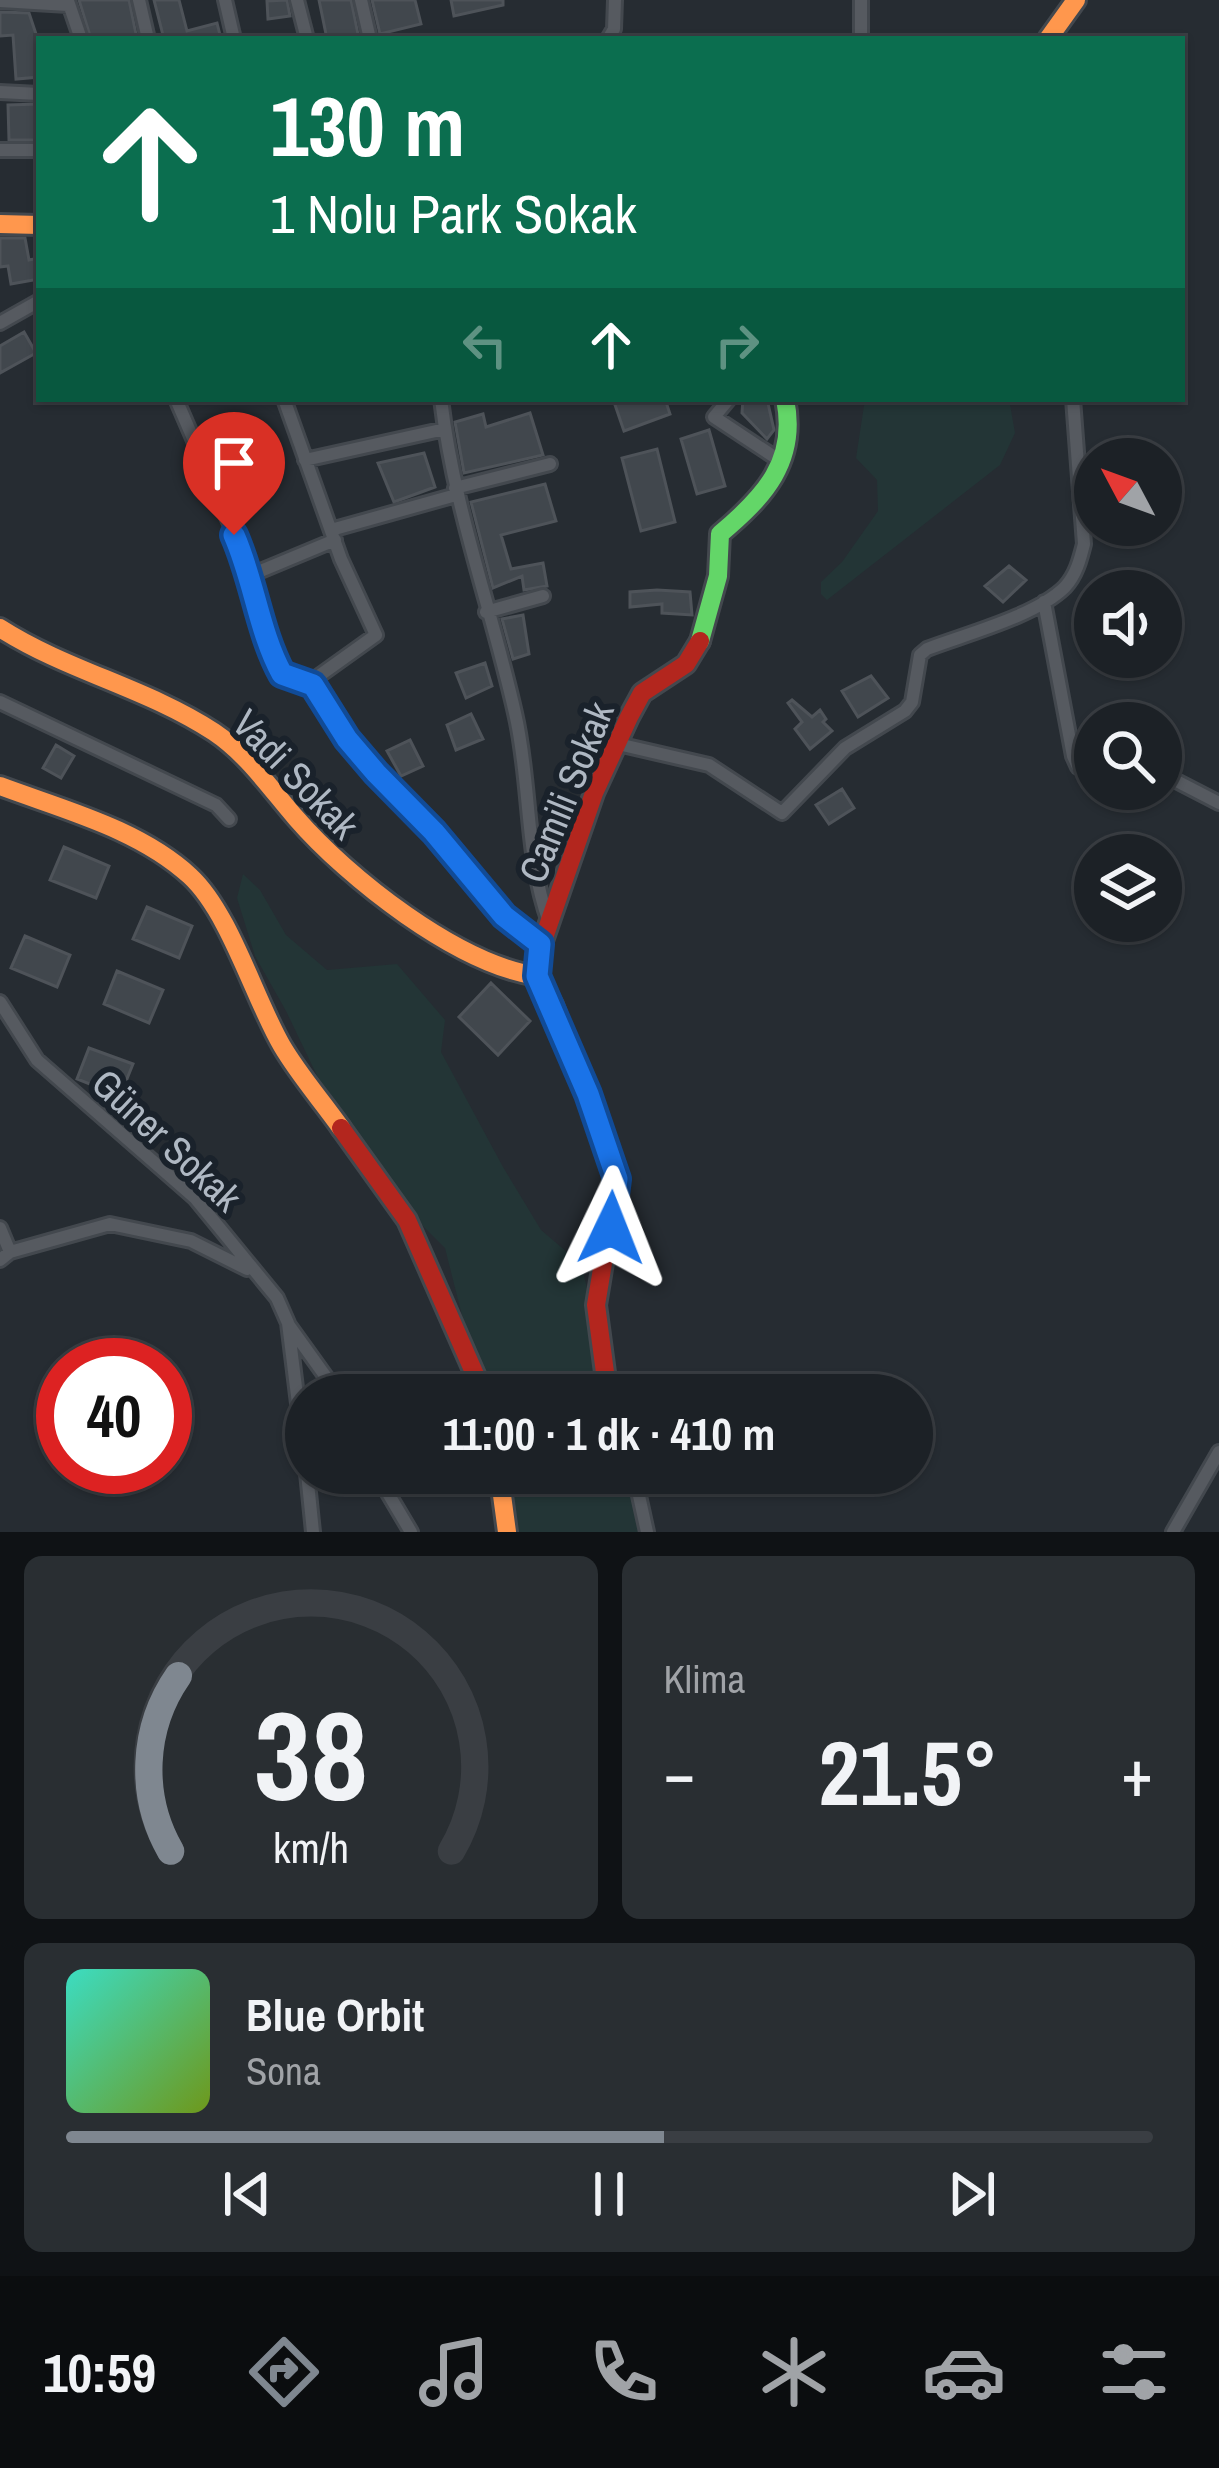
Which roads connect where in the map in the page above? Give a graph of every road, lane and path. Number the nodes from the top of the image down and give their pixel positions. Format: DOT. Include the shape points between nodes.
graph roads {
  1 [pos="139,0"];
  2 [pos="225,0"];
  3 [pos="297,0"];
  4 [pos="361,0"];
  5 [pos="615,0"];
  6 [pos="861,0"];
  7 [pos="1076,0"];
  8 [pos="0,1"];
  9 [pos="68,3"];
  10 [pos="80,36"];
  11 [pos="147,36"];
  12 [pos="234,36"];
  13 [pos="306,36"];
  14 [pos="369,36"];
  15 [pos="613,36"];
  16 [pos="861,36"];
  17 [pos="1050,36"];
  18 [pos="0,92"];
  19 [pos="36,94"];
  20 [pos="0,150"];
  21 [pos="36,150"];
  22 [pos="0,224"];
  23 [pos="36,225"];
  24 [pos="36,303"];
  25 [pos="0,323"];
  26 [pos="177,402"];
  27 [pos="285,402"];
  28 [pos="441,402"];
  29 [pos="726,402"];
  30 [pos="786,402"];
  31 [pos="1072,402"];
  32 [pos="445,429"];
  33 [pos="305,460"];
  34 [pos="779,460"];
  35 [pos="550,464"];
  36 [pos="456,492"];
  37 [pos="333,535"];
  38 [pos="251,574"];
  39 [pos="543,596"];
  40 [pos="1044,602"];
  41 [pos="486,612"];
  42 [pos="0,628"];
  43 [pos="313,685"];
  44 [pos="0,702"];
  45 [pos="618,744"];
  46 [pos="1074,760"];
  47 [pos="1182,784"];
  48 [pos="0,785"];
  49 [pos="1219,803"];
  50 [pos="229,819"];
  51 [pos="550,923"];
  52 [pos="540,944"];
  53 [pos="501,965"];
  54 [pos="537,976"];
  55 [pos="0,1002"];
  56 [pos="0,1228"];
  57 [pos="5,1256"];
  58 [pos="255,1273"];
  59 [pos="288,1323"];
  60 [pos="294,1374"];
  61 [pos="324,1374"];
  62 [pos="475,1374"];
  63 [pos="605,1374"];
  64 [pos="1219,1452"];
  65 [pos="309,1494"];
  66 [pos="388,1494"];
  67 [pos="502,1494"];
  68 [pos="639,1494"];
  69 [pos="313,1532"];
  70 [pos="411,1532"];
  71 [pos="507,1532"];
  72 [pos="647,1532"];
  73 [pos="1173,1532"];
  1 -- 11 [label="street"];
  2 -- 12 [label="street"];
  3 -- 13 [label="street"];
  4 -- 14 [label="street"];
  5 -- 15 [label="street"];
  6 -- 16 [label="street"];
  7 -- 17 [label="street"];
  8 -- 9 [label="street"];
  9 -- 10 [label="street"];
  18 -- 19 [label="street"];
  20 -- 21 [label="street"];
  22 -- 23 [label="street"];
  24 -- 25 [label="street"];
  26 -- 38 [label="street"];
  27 -- 33 [label="street"];
  28 -- 32 [label="street"];
  29 -- 34 [label="street" via="714,417"];
  30 -- 34 [label="street, Camili Sokak" via="791,422"];
  31 -- 40 [label="street" via="1084,544 1074,574"];
  32 -- 33 [label="street"];
  32 -- 36 [label="street"];
  33 -- 37 [label="street"];
  34 -- 45 [label="street, Camili Sokak" via="761,499 721,534 700,642 686,664 642,693"];
  35 -- 36 [label="street"];
  36 -- 37 [label="street"];
  36 -- 41 [label="street"];
  37 -- 38 [label="street"];
  37 -- 43 [label="street" via="376,635"];
  38 -- 43 [label="street" via="282,674"];
  39 -- 41 [label="street"];
  40 -- 45 [label="street" via="920,655 905,711 845,748 782,812 709,765"];
  40 -- 46 [label="street"];
  41 -- 51 [label="street" via="516,715"];
  42 -- 53 [label="street, Vadi Sokak" via="214,732 348,875 442,938"];
  43 -- 52 [label="street" via="376,773 504,916"];
  44 -- 50 [label="street" via="216,805"];
  45 -- 51 [label="street, Camili Sokak"];
  47 -- 49 [label="street"];
  48 -- 62 [label="street" via="160,853 210,901 283,1047 407,1220"];
  51 -- 52 [label="street, Camili Sokak"];
  52 -- 53 [label="street"];
  52 -- 54 [label="street, Camili Sokak"];
  53 -- 54 [label="street, Vadi Sokak"];
  54 -- 63 [label="street" via="617,1179 596,1305"];
  55 -- 58 [label="street, Güner Sokak" via="37,1060 195,1198"];
  56 -- 57 [label="street"];
  57 -- 58 [label="street" via="110,1225 191,1241"];
  58 -- 59 [label="street, Güner Sokak"];
  59 -- 60 [label="street, Güner Sokak"];
  59 -- 61 [label="street"];
  64 -- 73 [label="street"];
  65 -- 69 [label="street, Güner Sokak"];
  66 -- 70 [label="street"];
  67 -- 71 [label="street"];
  68 -- 72 [label="street"];
}
